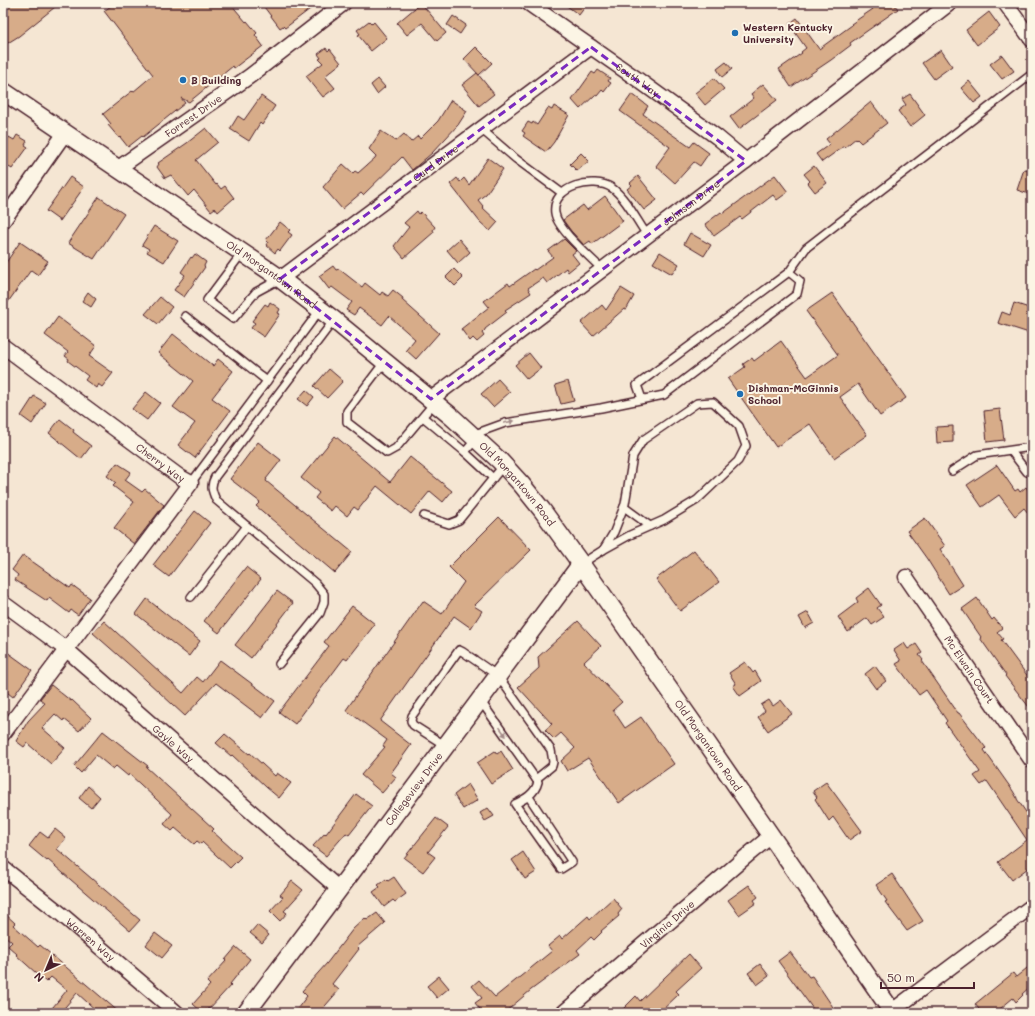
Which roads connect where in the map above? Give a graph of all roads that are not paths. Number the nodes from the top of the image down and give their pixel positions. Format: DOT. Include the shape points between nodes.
graph roads {
  1 [pos="344,3"];
  2 [pos="528,3"];
  3 [pos="950,3"];
  4 [pos="1005,3"];
  5 [pos="1032,40"];
  6 [pos="591,47"];
  7 [pos="1032,74"];
  8 [pos="3,91"];
  9 [pos="481,129"];
  10 [pos="65,133"];
  11 [pos="746,160"];
  12 [pos="117,169"];
  13 [pos="562,193"];
  14 [pos="3,221"];
  15 [pos="646,235"];
  16 [pos="242,253"];
  17 [pos="602,269"];
  18 [pos="789,272"];
  19 [pos="280,279"];
  20 [pos="321,310"];
  21 [pos="185,316"];
  22 [pos="334,320"];
  23 [pos="3,346"];
  24 [pos="385,361"];
  25 [pos="267,381"];
  26 [pos="642,399"];
  27 [pos="433,401"];
  28 [pos="423,417"];
  29 [pos="474,437"];
  30 [pos="1032,447"];
  31 [pos="1011,451"];
  32 [pos="465,452"];
  33 [pos="952,471"];
  34 [pos="498,472"];
  35 [pos="1027,472"];
  36 [pos="191,483"];
  37 [pos="624,507"];
  38 [pos="424,516"];
  39 [pos="247,526"];
  40 [pos="650,526"];
  41 [pos="603,550"];
  42 [pos="581,564"];
  43 [pos="906,577"];
  44 [pos="191,597"];
  45 [pos="3,603"];
  46 [pos="67,650"];
  47 [pos="278,664"];
  48 [pos="498,676"];
  49 [pos="480,700"];
  50 [pos="3,732"];
  51 [pos="446,746"];
  52 [pos="1032,761"];
  53 [pos="536,779"];
  54 [pos="529,797"];
  55 [pos="771,836"];
  56 [pos="3,868"];
  57 [pos="339,890"];
  58 [pos="1032,906"];
  59 [pos="892,1012"];
  60 [pos="177,1013"];
  61 [pos="246,1013"];
  62 [pos="563,1013"];
  1 -- 12 [label="street, Forrest Drive" via="250,76"];
  2 -- 6 [label="street, South Way"];
  3 -- 11 [label="street, Johnson Drive"];
  4 -- 5 [label="street"];
  6 -- 9 [label="street, Curd Drive"];
  6 -- 11 [label="street, South Way"];
  7 -- 18 [label="lane" via="806,248"];
  8 -- 10 [label="street, Old Morgantown Road"];
  9 -- 13 [label="lane"];
  9 -- 19 [label="street, Curd Drive"];
  10 -- 12 [label="street, Old Morgantown Road"];
  10 -- 14 [label="street"];
  11 -- 15 [label="street, Johnson Drive"];
  12 -- 16 [label="street, Old Morgantown Road"];
  13 -- 15 [label="lane" via="573,186 588,184 610,187 619,194"];
  13 -- 17 [label="lane" via="556,203 555,213 559,224"];
  15 -- 17 [label="street, Johnson Drive"];
  16 -- 19 [label="street, Old Morgantown Road"];
  16 -- 19 [label="lane" via="207,300 233,319 256,292"];
  17 -- 27 [label="street, Johnson Drive"];
  18 -- 26 [label="lane" via="637,385"];
  18 -- 26 [label="lane" via="800,281 797,294 664,395"];
  19 -- 20 [label="street, Old Morgantown Road"];
  20 -- 22 [label="street, Old Morgantown Road"];
  20 -- 25 [label="lane"];
  21 -- 25 [label="lane"];
  22 -- 24 [label="street, Old Morgantown Road"];
  22 -- 39 [label="lane" via="212,483 216,500"];
  23 -- 36 [label="street, Cherry Way"];
  24 -- 27 [label="street, Old Morgantown Road"];
  24 -- 28 [label="lane" via="347,411 347,422 387,453 396,448"];
  25 -- 36 [label="lane"];
  29 -- 26 [label="lane, one-way" via="505,423"];
  27 -- 28 [label="lane"];
  27 -- 29 [label="street, Old Morgantown Road"];
  28 -- 32 [label="lane"];
  29 -- 32 [label="lane"];
  29 -- 34 [label="street, Old Morgantown Road"];
  30 -- 31 [label="lane"];
  31 -- 33 [label="lane" via="977,455"];
  31 -- 35 [label="lane"];
  32 -- 34 [label="lane"];
  34 -- 38 [label="lane" via="459,520 449,524"];
  34 -- 42 [label="street, Old Morgantown Road" via="542,510"];
  36 -- 46 [label="street, Cherry Way"];
  37 -- 40 [label="lane"];
  37 -- 40 [label="lane" via="633,456 643,440 697,403 713,402 739,426 746,446 738,462 697,500"];
  37 -- 41 [label="lane"];
  39 -- 44 [label="lane"];
  39 -- 47 [label="lane" via="315,583 324,594 320,613"];
  40 -- 41 [label="lane"];
  41 -- 42 [label="lane"];
  42 -- 48 [label="street, Collegeview Drive"];
  42 -- 55 [label="street, Old Morgantown Road"];
  43 -- 52 [label="street, Mc Elwain Court"];
  45 -- 46 [label="street, Gayle Way"];
  46 -- 50 [label="street, Cherry Way"];
  46 -- 57 [label="street, Gayle Way"];
  48 -- 49 [label="street, Collegeview Drive"];
  48 -- 51 [label="lane" via="459,650 411,721 413,725"];
  48 -- 53 [label="lane" via="551,750 552,766"];
  49 -- 51 [label="street, Collegeview Drive"];
  49 -- 53 [label="lane, one-way"];
  51 -- 57 [label="street, Collegeview Drive"];
  53 -- 54 [label="lane" via="537,787"];
  54 -- 54 [label="lane" via="516,804 561,869 572,862"];
  55 -- 59 [label="street, Old Morgantown Road"];
  55 -- 62 [label="street, Virginia Drive"];
  56 -- 60 [label="street, Warren Way"];
  57 -- 61 [label="street, Collegeview Drive"];
  58 -- 59 [label="street"];
}
